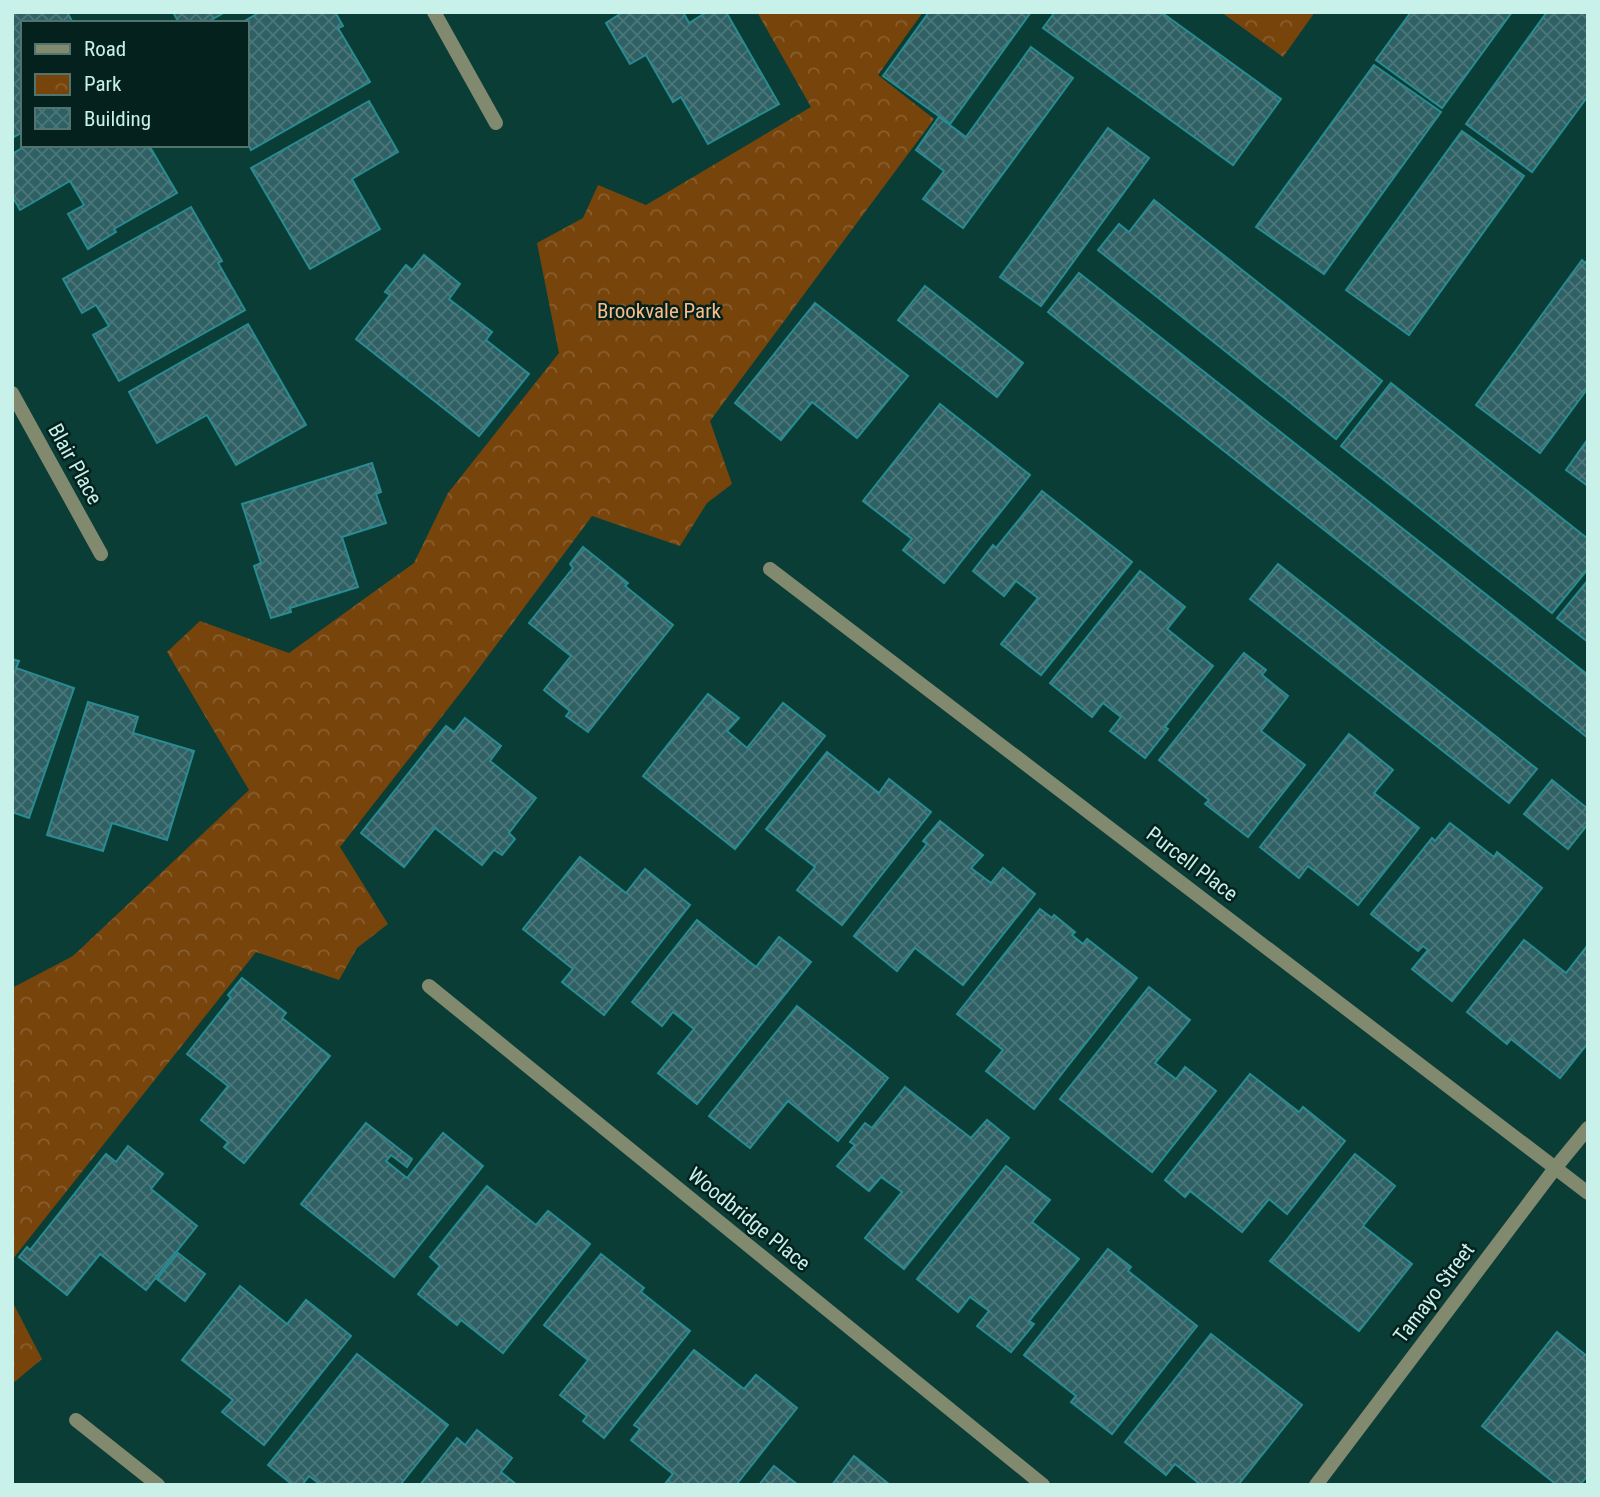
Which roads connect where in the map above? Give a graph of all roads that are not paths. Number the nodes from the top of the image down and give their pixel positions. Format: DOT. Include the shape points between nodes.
graph roads {
  1 [pos="434,12"];
  2 [pos="496,123"];
  3 [pos="12,393"];
  4 [pos="102,554"];
  5 [pos="770,569"];
  6 [pos="429,986"];
  7 [pos="1588,1128"];
  8 [pos="1556,1167"];
  9 [pos="1588,1193"];
  10 [pos="76,1420"];
  11 [pos="158,1485"];
  12 [pos="1043,1485"];
  13 [pos="1316,1485"];
  1 -- 2 [label="street"];
  3 -- 4 [label="street, Blair Place"];
  5 -- 8 [label="street, Purcell Place"];
  6 -- 12 [label="street, Woodbridge Place"];
  7 -- 8 [label="street, Tamayo Street"];
  8 -- 9 [label="street, Purcell Place"];
  8 -- 13 [label="street, Tamayo Street"];
  10 -- 11 [label="street"];
}
